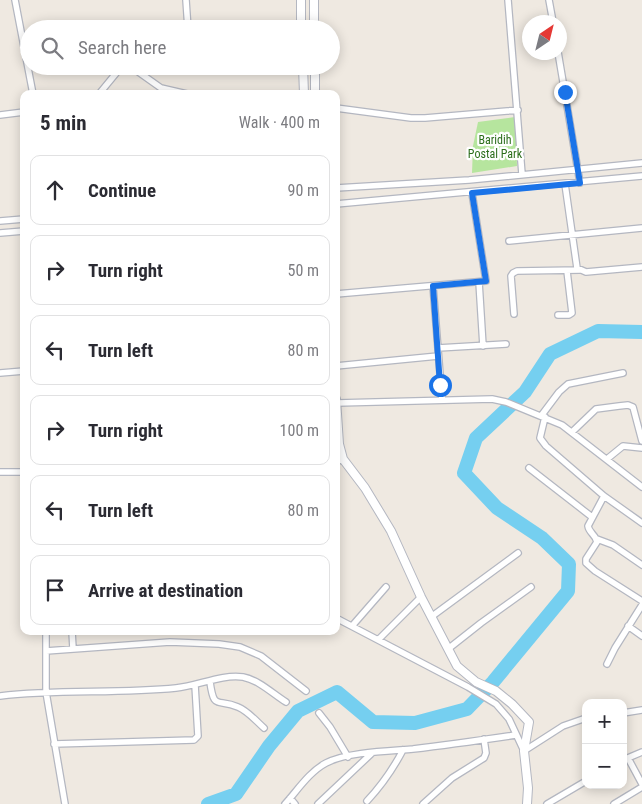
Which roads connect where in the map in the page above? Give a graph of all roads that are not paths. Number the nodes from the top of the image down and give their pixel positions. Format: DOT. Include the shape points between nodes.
graph roads {
  1 [pos="15,0"];
  2 [pos="186,0"];
  3 [pos="301,0"];
  4 [pos="314,0"];
  5 [pos="508,0"];
  6 [pos="550,0"];
  7 [pos="552,15"];
  8 [pos="187,20"];
  9 [pos="301,20"];
  10 [pos="314,20"];
  11 [pos="20,26"];
  12 [pos="559,60"];
  13 [pos="29,75"];
  14 [pos="115,75"];
  15 [pos="143,75"];
  16 [pos="303,75"];
  17 [pos="314,75"];
  18 [pos="32,90"];
  19 [pos="103,90"];
  20 [pos="170,90"];
  21 [pos="304,90"];
  22 [pos="315,90"];
  23 [pos="340,109"];
  24 [pos="518,110"];
  25 [pos="20,112"];
  26 [pos="0,115"];
  27 [pos="642,163"];
  28 [pos="578,170"];
  29 [pos="522,174"];
  30 [pos="642,176"];
  31 [pos="580,183"];
  32 [pos="565,184"];
  33 [pos="340,188"];
  34 [pos="472,193"];
  35 [pos="340,204"];
  36 [pos="20,219"];
  37 [pos="0,221"];
  38 [pos="642,228"];
  39 [pos="20,231"];
  40 [pos="0,233"];
  41 [pos="572,236"];
  42 [pos="510,242"];
  43 [pos="642,267"];
  44 [pos="580,270"];
  45 [pos="567,271"];
  46 [pos="479,282"];
  47 [pos="433,286"];
  48 [pos="340,294"];
  49 [pos="514,314"];
  50 [pos="558,315"];
  51 [pos="506,344"];
  52 [pos="482,346"];
  53 [pos="438,348"];
  54 [pos="438,356"];
  55 [pos="340,366"];
  56 [pos="20,372"];
  57 [pos="623,372"];
  58 [pos="0,373"];
  59 [pos="442,399"];
  60 [pos="340,403"];
  61 [pos="543,416"];
  62 [pos="572,432"];
  63 [pos="642,441"];
  64 [pos="642,448"];
  65 [pos="607,459"];
  66 [pos="340,460"];
  67 [pos="529,468"];
  68 [pos="0,472"];
  69 [pos="20,472"];
  70 [pos="642,487"];
  71 [pos="604,496"];
  72 [pos="592,517"];
  73 [pos="642,524"];
  74 [pos="597,539"];
  75 [pos="518,553"];
  76 [pos="642,565"];
  77 [pos="386,587"];
  78 [pos="531,587"];
  79 [pos="421,597"];
  80 [pos="642,603"];
  81 [pos="432,617"];
  82 [pos="340,620"];
  83 [pos="352,626"];
  84 [pos="628,626"];
  85 [pos="46,635"];
  86 [pos="72,635"];
  87 [pos="642,636"];
  88 [pos="378,640"];
  89 [pos="72,649"];
  90 [pos="448,649"];
  91 [pos="46,651"];
  92 [pos="607,664"];
  93 [pos="210,682"];
  94 [pos="195,685"];
  95 [pos="306,691"];
  96 [pos="46,692"];
  97 [pos="0,696"];
  98 [pos="286,702"];
  99 [pos="642,710"];
  100 [pos="627,712"];
  101 [pos="319,713"];
  102 [pos="582,719"];
  103 [pos="264,728"];
  104 [pos="516,735"];
  105 [pos="484,739"];
  106 [pos="54,744"];
  107 [pos="404,750"];
  108 [pos="524,751"];
  109 [pos="642,752"];
  110 [pos="372,753"];
  111 [pos="348,756"];
  112 [pos="627,759"];
  113 [pos="627,761"];
  114 [pos="582,783"];
  115 [pos="642,786"];
  116 [pos="290,798"];
  117 [pos="367,801"];
  118 [pos="65,804"];
  119 [pos="285,804"];
  120 [pos="295,804"];
  121 [pos="318,804"];
  122 [pos="423,804"];
  123 [pos="527,804"];
  124 [pos="547,804"];
  125 [pos="614,804"];
  1 -- 11 [label="street"];
  2 -- 8 [label="street"];
  3 -- 9 [label="street"];
  4 -- 10 [label="street"];
  5 -- 24 [label="street"];
  6 -- 7 [label="street"];
  12 -- 28 [label="street"];
  13 -- 18 [label="street"];
  14 -- 19 [label="street"];
  15 -- 20 [label="street"];
  16 -- 21 [label="street"];
  17 -- 22 [label="street"];
  23 -- 24 [label="street" via="411,118"];
  24 -- 29 [label="street"];
  25 -- 26 [label="street"];
  27 -- 28 [label="street"];
  28 -- 29 [label="street"];
  28 -- 31 [label="street"];
  29 -- 33 [label="street"];
  30 -- 31 [label="street"];
  31 -- 32 [label="street"];
  32 -- 34 [label="street"];
  32 -- 41 [label="street"];
  34 -- 35 [label="street"];
  34 -- 46 [label="street" via="486,281"];
  36 -- 37 [label="street"];
  38 -- 41 [label="street"];
  39 -- 40 [label="street"];
  41 -- 42 [label="street"];
  41 -- 44 [label="street" via="575,262"];
  43 -- 44 [label="street"];
  44 -- 45 [label="street"];
  45 -- 49 [label="street" via="513,273"];
  45 -- 50 [label="street" via="572,313"];
  46 -- 47 [label="street"];
  46 -- 52 [label="street"];
  47 -- 48 [label="street"];
  47 -- 53 [label="street"];
  51 -- 52 [label="street"];
  52 -- 53 [label="street"];
  53 -- 54 [label="street"];
  54 -- 55 [label="street"];
  54 -- 59 [label="street"];
  56 -- 58 [label="street"];
  57 -- 61 [label="street" via="568,384"];
  59 -- 60 [label="street"];
  59 -- 61 [label="street" via="492,399"];
  61 -- 62 [label="street"];
  61 -- 71 [label="street" via="542,442"];
  62 -- 63 [label="street" via="596,410 628,405 636,413"];
  62 -- 65 [label="street"];
  64 -- 65 [label="street" via="623,446"];
  65 -- 70 [label="street"];
  66 -- 79 [label="street" via="365,488 391,531"];
  67 -- 72 [label="street"];
  68 -- 69 [label="street"];
  71 -- 72 [label="street"];
  71 -- 73 [label="street"];
  72 -- 74 [label="street" via="588,526"];
  74 -- 76 [label="street" via="613,545"];
  74 -- 80 [label="street" via="586,563"];
  75 -- 81 [label="street"];
  77 -- 83 [label="street"];
  78 -- 90 [label="street"];
  79 -- 81 [label="street"];
  79 -- 88 [label="street"];
  80 -- 84 [label="street"];
  81 -- 90 [label="street"];
  82 -- 83 [label="street"];
  83 -- 88 [label="street"];
  84 -- 87 [label="street"];
  84 -- 92 [label="street"];
  85 -- 91 [label="street"];
  86 -- 89 [label="street"];
  88 -- 104 [label="street" via="496,704 509,719"];
  89 -- 91 [label="street"];
  89 -- 95 [label="street" via="170,642 240,647 261,656"];
  90 -- 108 [label="street" via="457,666 476,682 496,691 529,722"];
  91 -- 96 [label="street"];
  93 -- 94 [label="street"];
  93 -- 98 [label="street" via="245,678"];
  93 -- 103 [label="street" via="216,702 241,708"];
  94 -- 96 [label="street" via="148,690"];
  94 -- 106 [label="street" via="198,736 194,740"];
  96 -- 97 [label="street"];
  96 -- 106 [label="street"];
  99 -- 100 [label="street"];
  101 -- 111 [label="street"];
  102 -- 108 [label="street" via="563,726"];
  104 -- 105 [label="street"];
  104 -- 108 [label="street"];
  105 -- 107 [label="street"];
  105 -- 122 [label="street" via="484,758 452,778"];
  106 -- 118 [label="street"];
  107 -- 110 [label="street"];
  107 -- 117 [label="street" via="390,774"];
  108 -- 123 [label="street"];
  109 -- 112 [label="street"];
  110 -- 111 [label="street"];
  110 -- 121 [label="street"];
  111 -- 116 [label="street" via="334,759 314,771"];
  113 -- 115 [label="street"];
  114 -- 124 [label="street"];
  115 -- 125 [label="street"];
  116 -- 119 [label="street"];
  116 -- 120 [label="street"];
}
